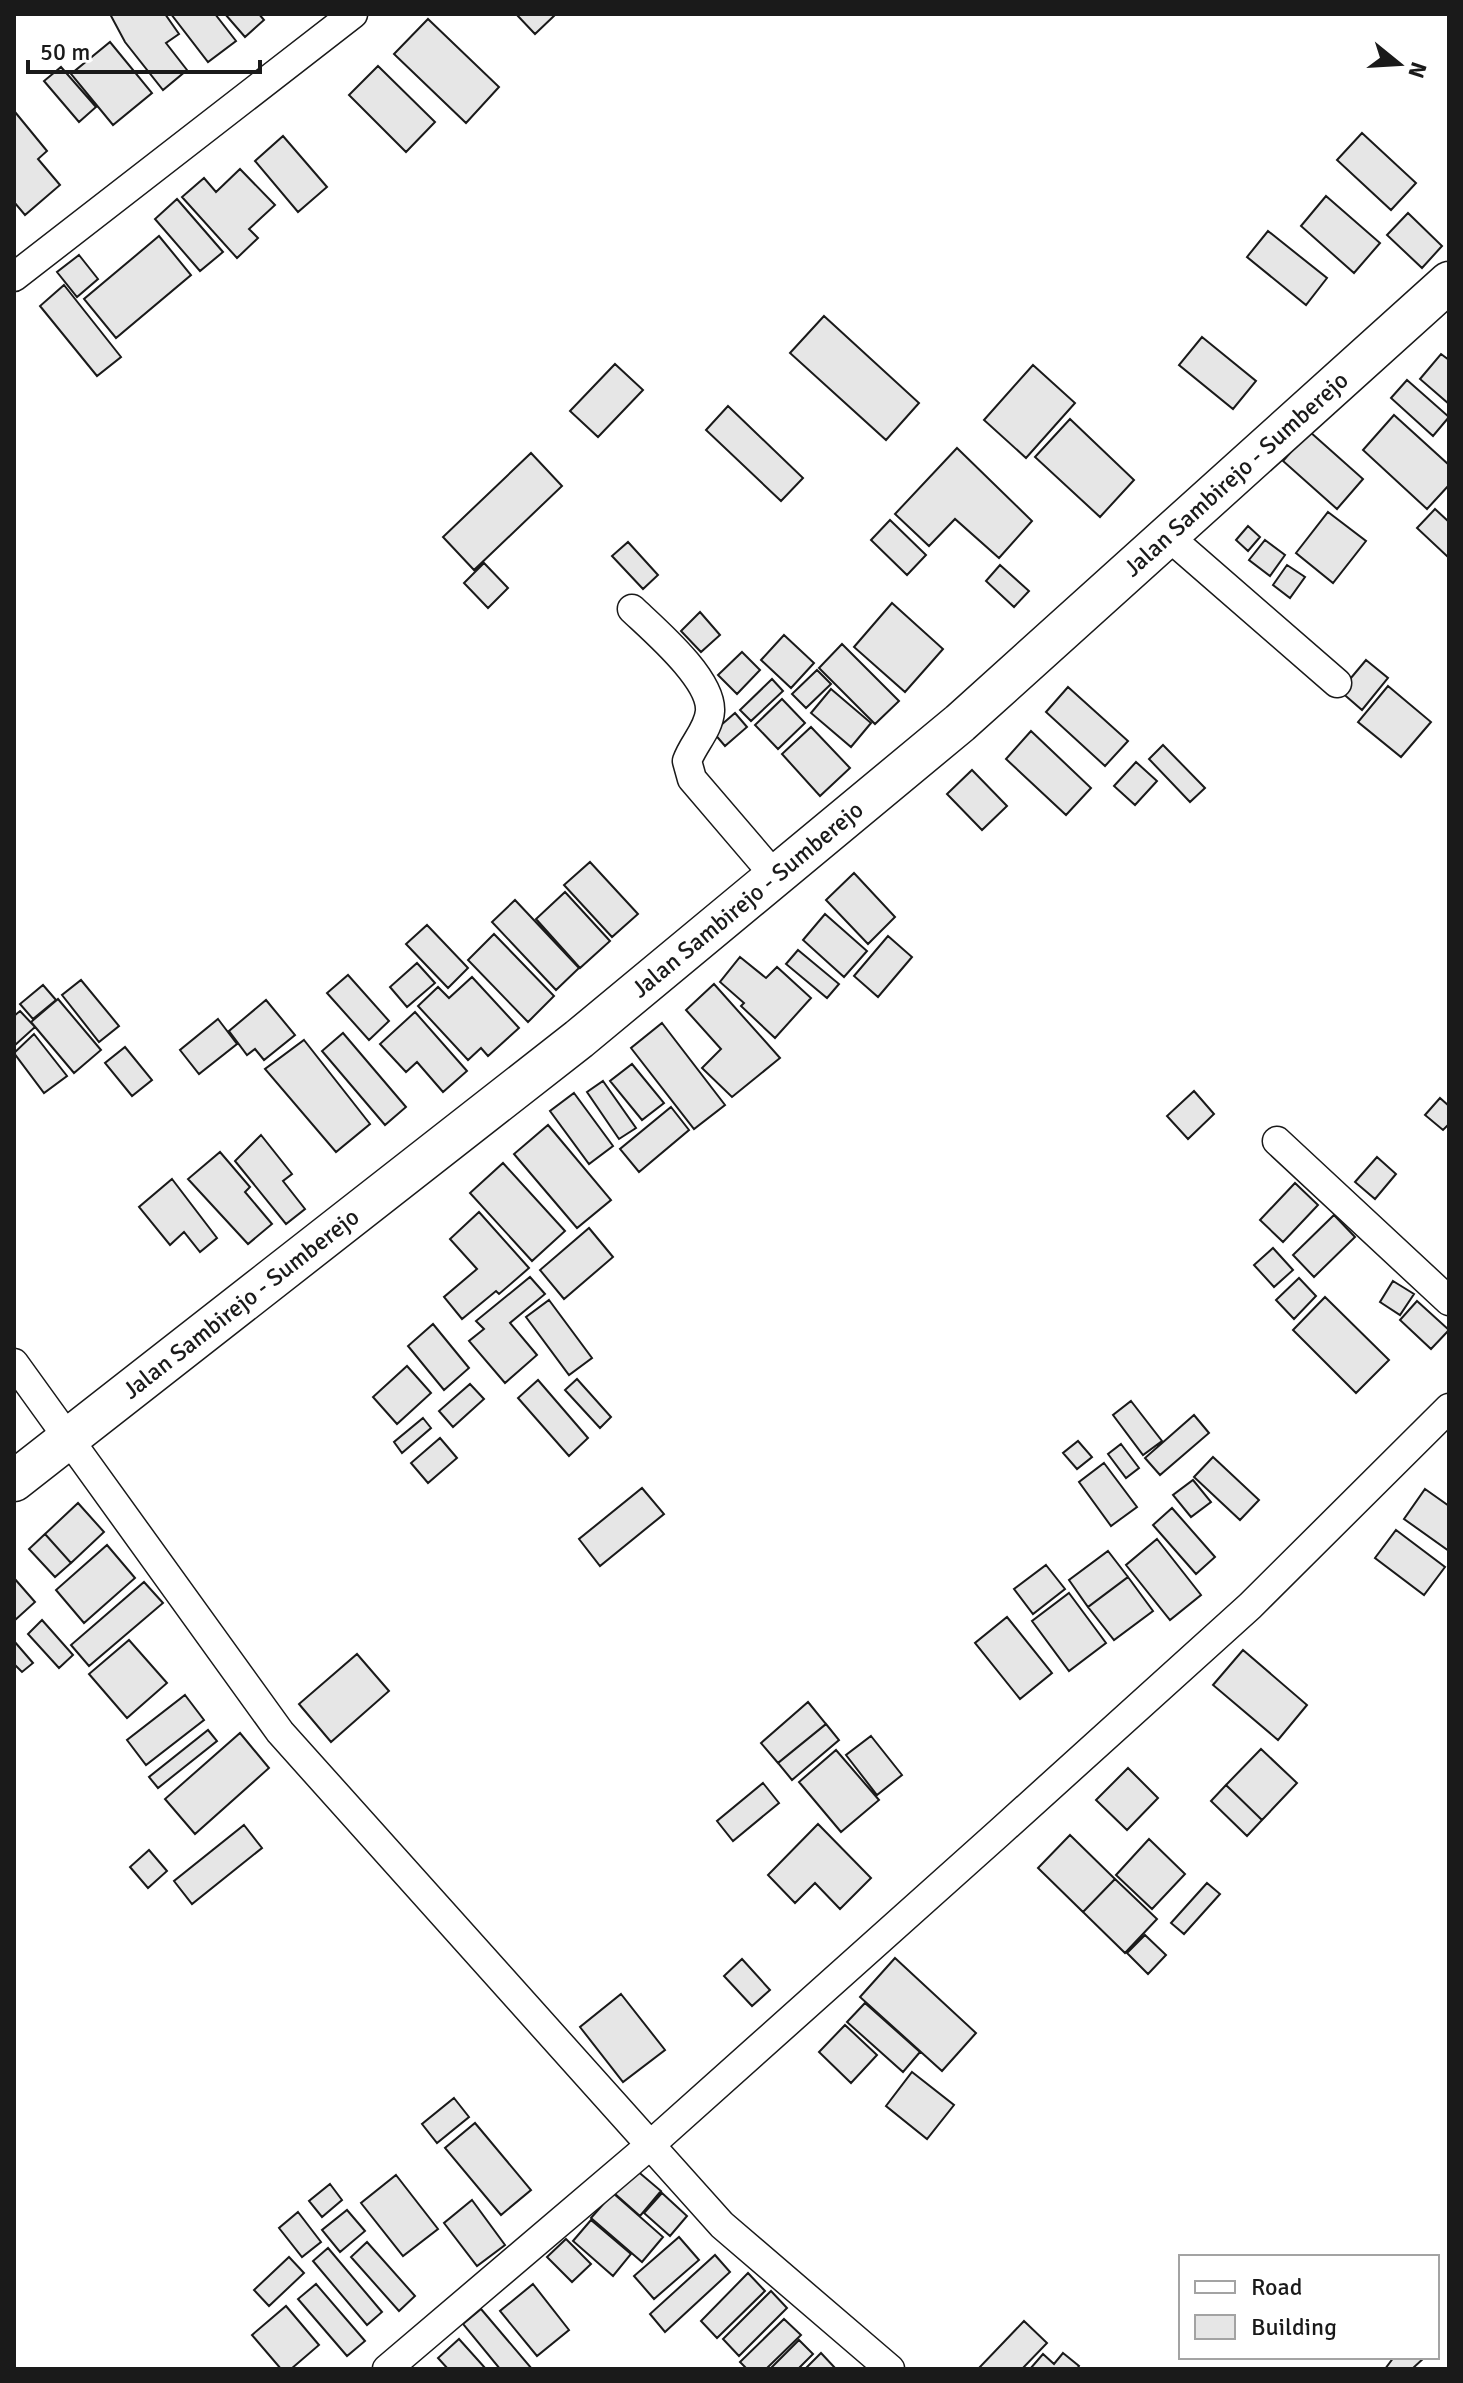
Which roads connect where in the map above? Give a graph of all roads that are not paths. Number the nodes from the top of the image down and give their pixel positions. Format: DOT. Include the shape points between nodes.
graph roads {
  1 [pos="353,14"];
  2 [pos="14,277"];
  3 [pos="1449,282"];
  4 [pos="1168,536"];
  5 [pos="632,609"];
  6 [pos="1337,683"];
  7 [pos="775,876"];
  8 [pos="1277,1141"];
  9 [pos="1449,1301"];
  10 [pos="14,1363"];
  11 [pos="1449,1408"];
  12 [pos="70,1438"];
  13 [pos="14,1481"];
  14 [pos="648,2147"];
  15 [pos="387,2369"];
  16 [pos="890,2369"];
  1 -- 2 [label="street"];
  3 -- 4 [label="main road, Jalan Sambirejo - Sumberejo"];
  4 -- 6 [label="street"];
  4 -- 7 [label="main road, Jalan Sambirejo - Sumberejo" via="960,723"];
  5 -- 7 [label="street" via="677,653 708,697 708,720 687,761 692,779"];
  7 -- 12 [label="main road, Jalan Sambirejo - Sumberejo" via="579,1039"];
  8 -- 9 [label="street"];
  10 -- 12 [label="street"];
  11 -- 14 [label="street" via="1250,1606"];
  12 -- 13 [label="main road, Jalan Sambirejo - Sumberejo"];
  12 -- 14 [label="street" via="280,1732"];
  14 -- 15 [label="street"];
  14 -- 16 [label="street" via="722,2225"];
}
